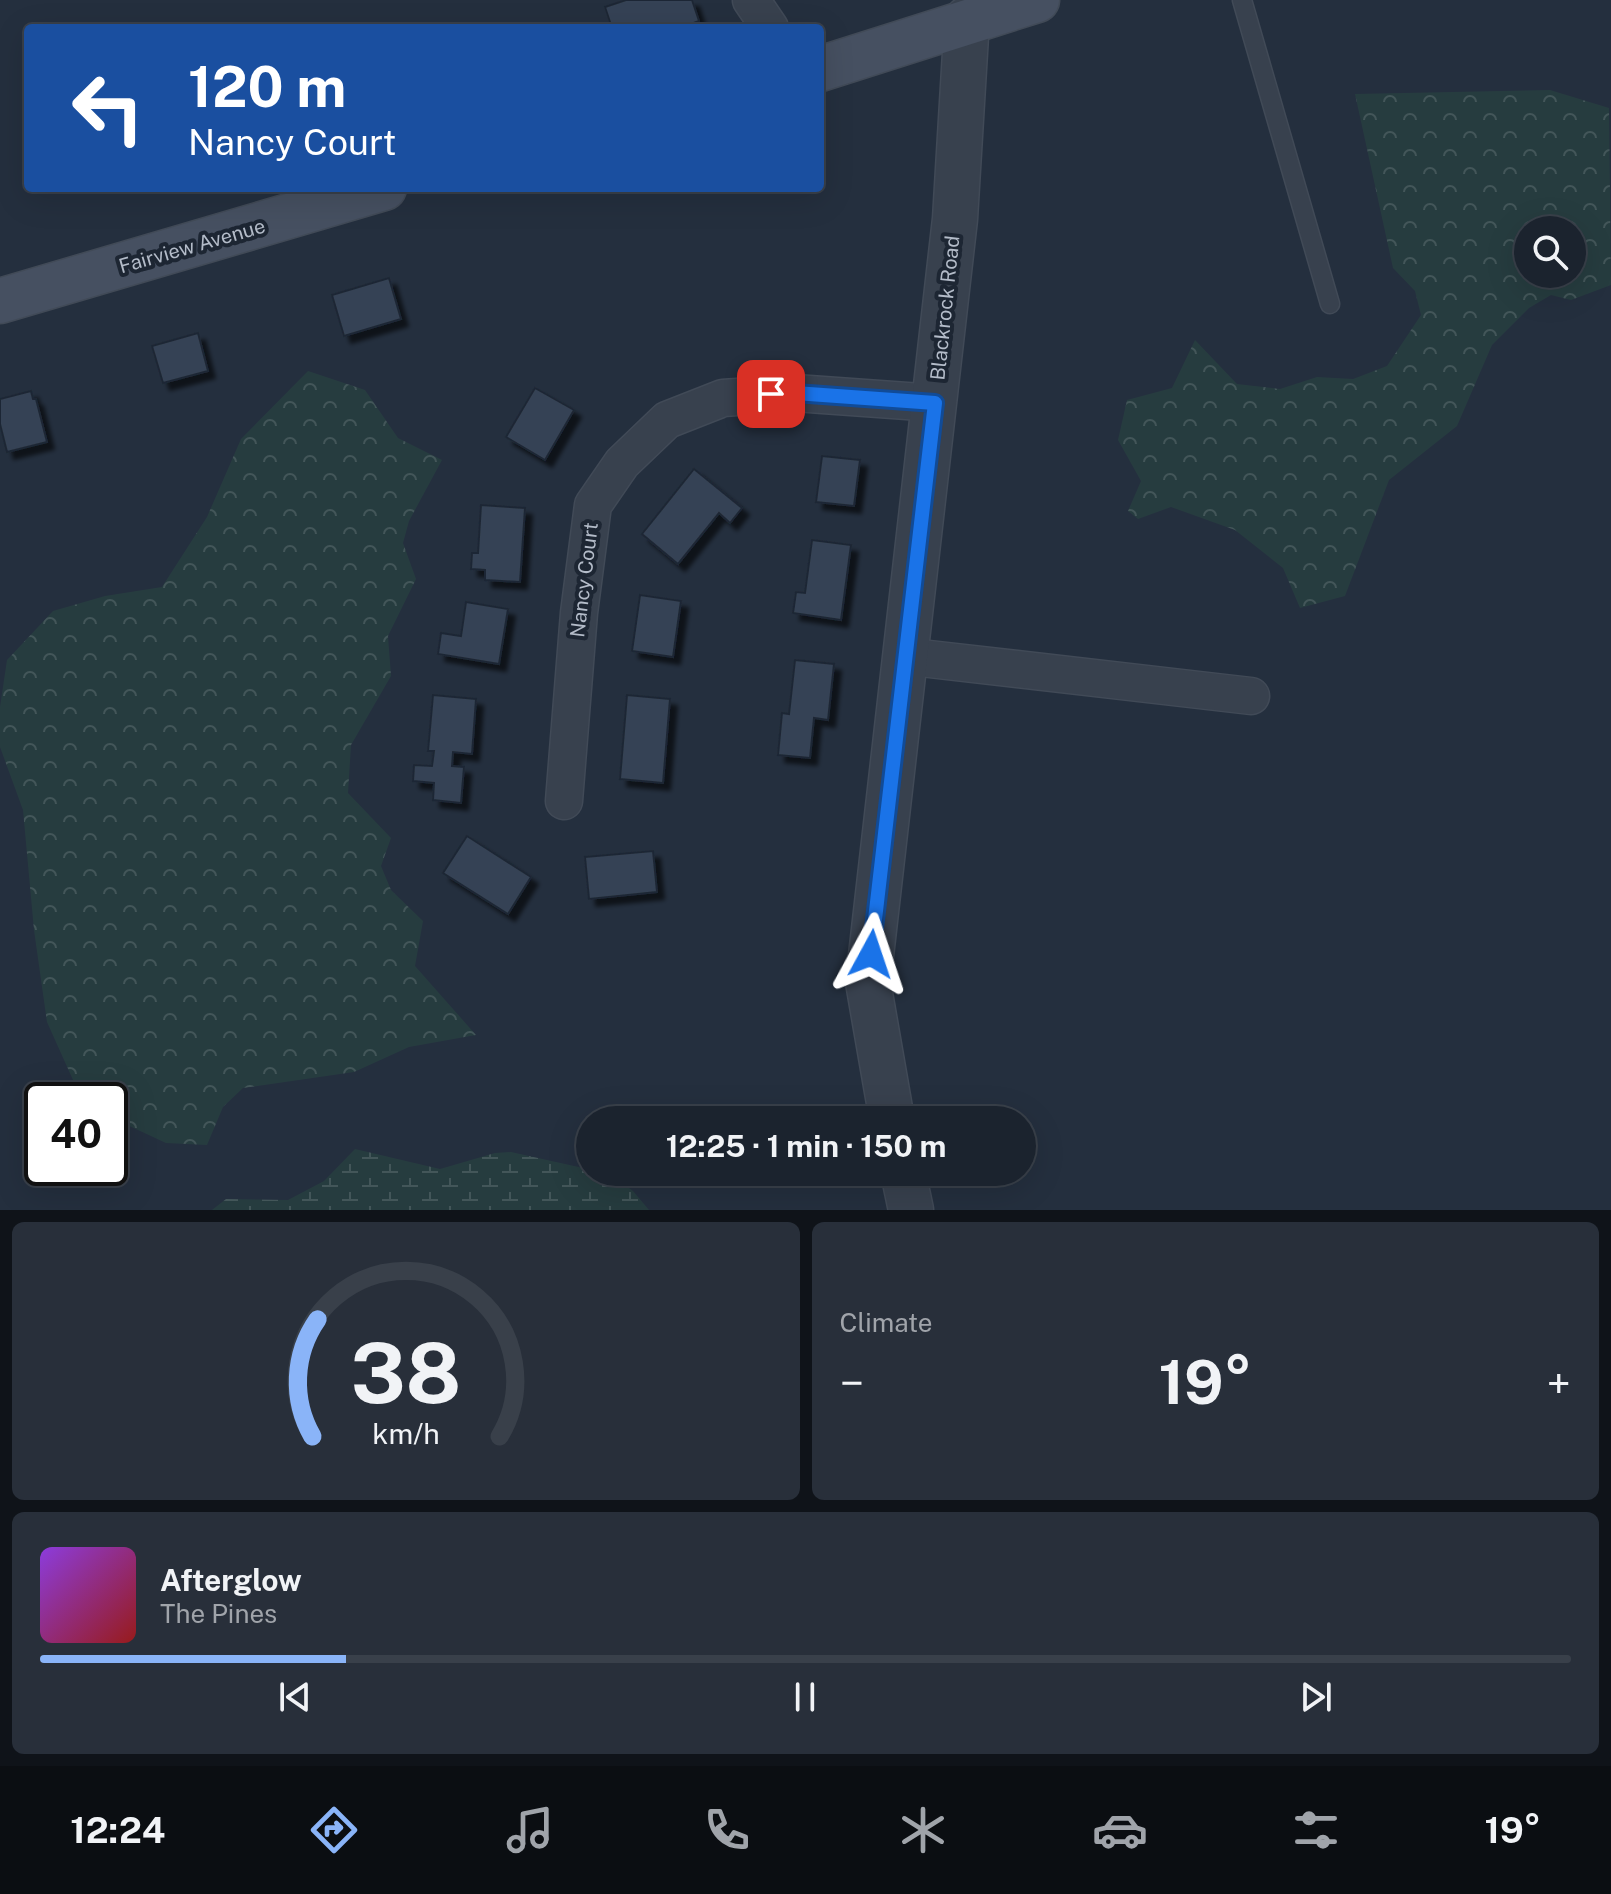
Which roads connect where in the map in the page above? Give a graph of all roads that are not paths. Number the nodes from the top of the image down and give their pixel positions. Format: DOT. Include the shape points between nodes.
graph roads {
  1 [pos="751,0"];
  2 [pos="1037,0"];
  3 [pos="1242,0"];
  4 [pos="967,19"];
  5 [pos="767,24"];
  6 [pos="824,68"];
  7 [pos="370,192"];
  8 [pos="0,301"];
  9 [pos="1330,304"];
  10 [pos="935,403"];
  11 [pos="903,656"];
  12 [pos="1251,696"];
  13 [pos="564,801"];
  14 [pos="890,1106"];
  15 [pos="906,1186"];
  16 [pos="911,1210"];
  1 -- 5 [label="street"];
  2 -- 4 [label="main road"];
  3 -- 9 [label="lane"];
  4 -- 6 [label="main road"];
  4 -- 10 [label="street, Blackrock Road" via="955,219"];
  7 -- 8 [label="main road, Fairview Avenue"];
  10 -- 11 [label="street, Blackrock Road"];
  10 -- 13 [label="street, Nancy Court" via="795,393 723,398 667,420 622,463 593,505"];
  11 -- 12 [label="street"];
  11 -- 14 [label="street, Blackrock Road" via="868,982"];
  15 -- 16 [label="street"];
}
